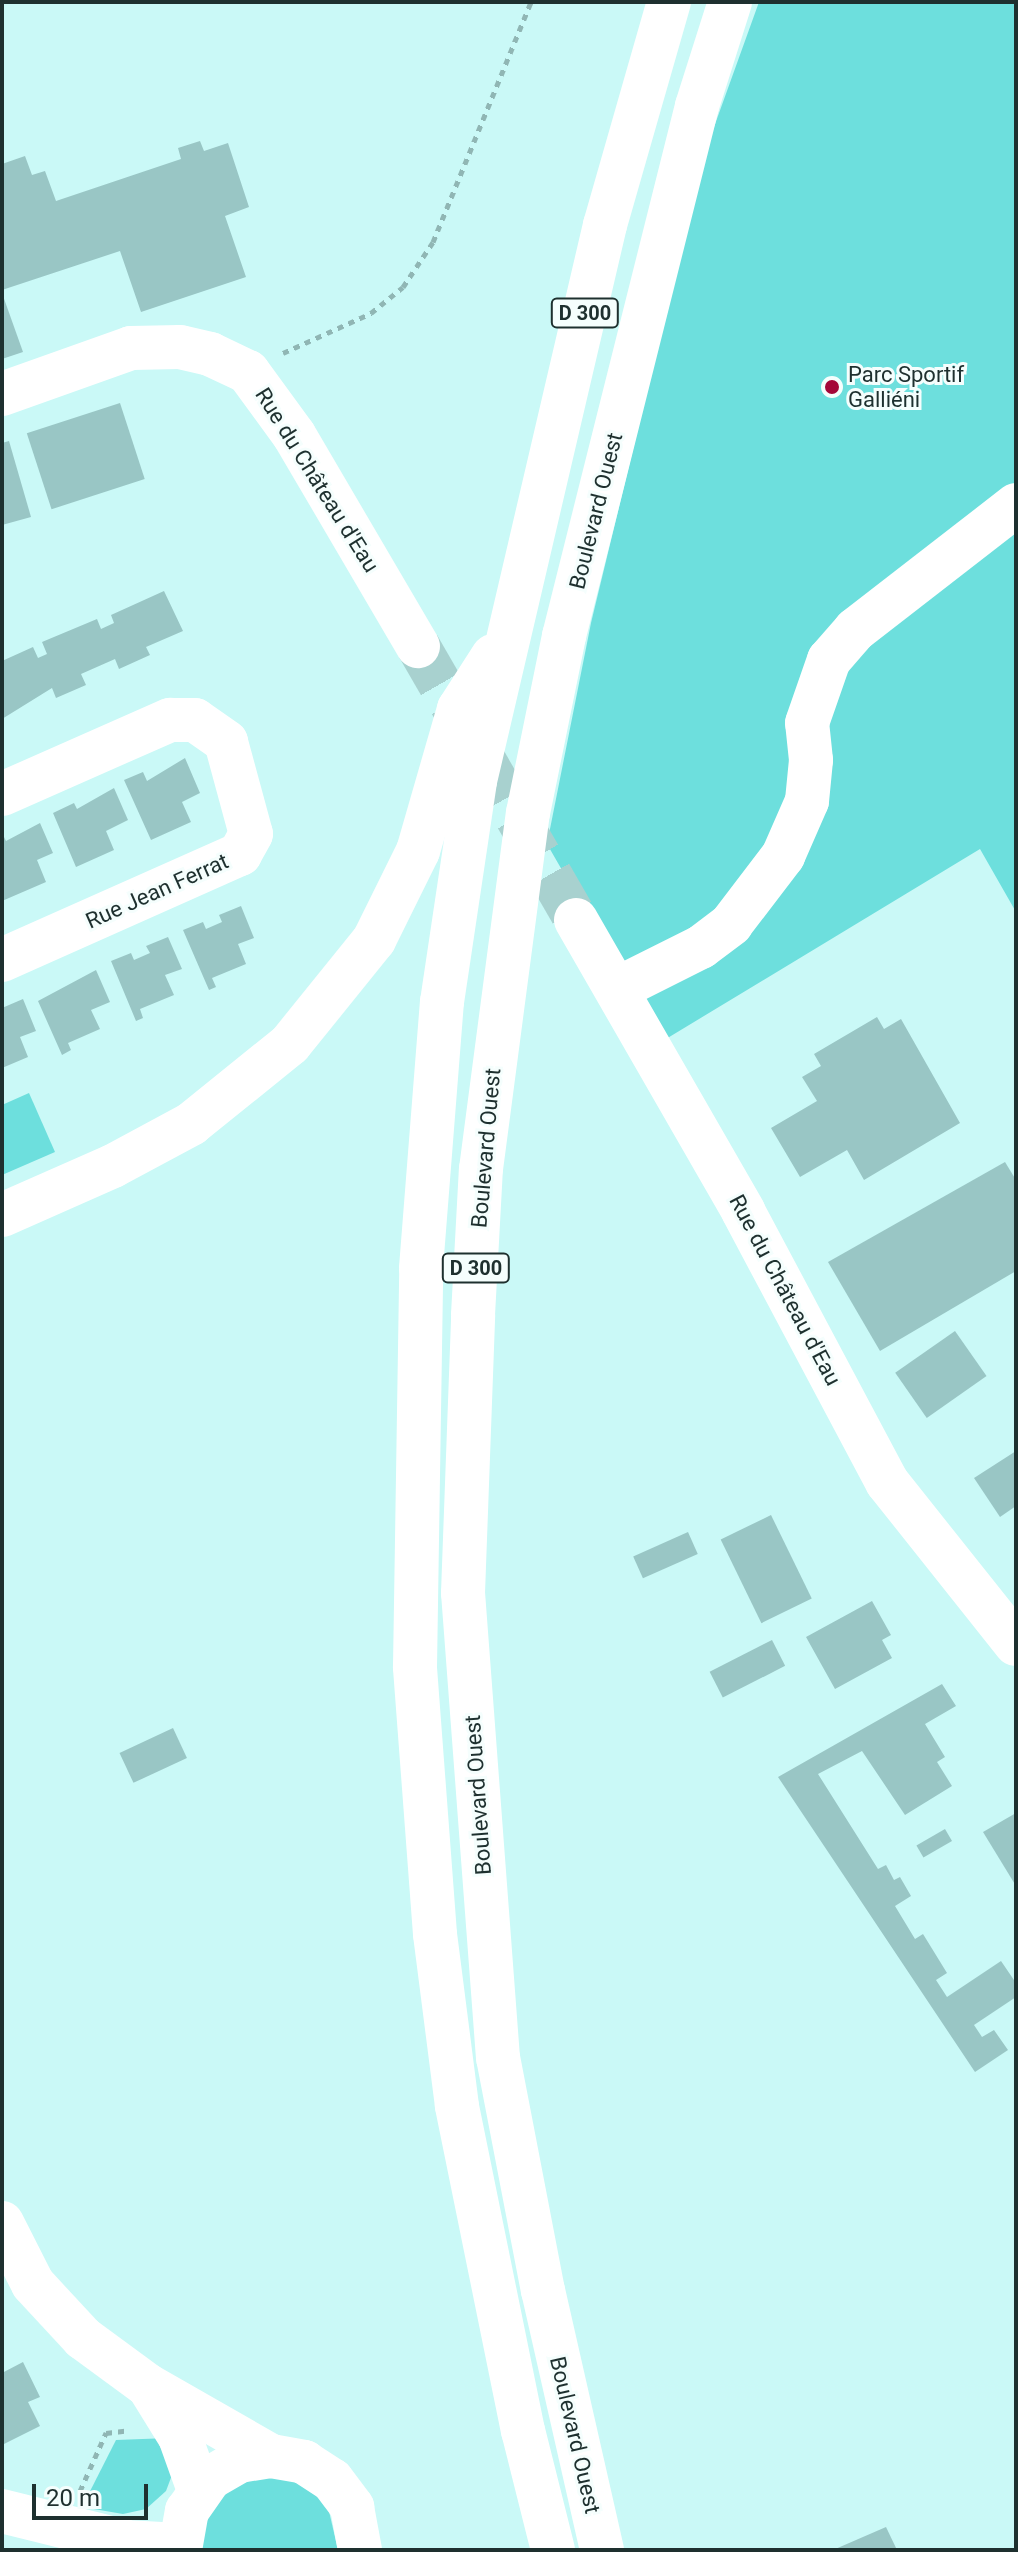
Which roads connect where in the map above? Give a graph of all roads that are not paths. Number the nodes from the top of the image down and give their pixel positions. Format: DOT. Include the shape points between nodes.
graph roads {
  1 [pos="669,2"];
  2 [pos="730,2"];
  3 [pos="2,394"];
  4 [pos="1016,505"];
  5 [pos="511,627"];
  6 [pos="418,646"];
  7 [pos="2,794"];
  8 [pos="576,920"];
  9 [pos="2,960"];
  10 [pos="617,989"];
  11 [pos="2,1215"];
  12 [pos="1016,1644"];
  13 [pos="2,2223"];
  14 [pos="147,2385"];
  15 [pos="271,2456"];
  16 [pos="199,2490"];
  17 [pos="2,2511"];
  18 [pos="179,2548"];
  19 [pos="360,2550"];
  20 [pos="553,2550"];
  21 [pos="602,2550"];
  1 -- 5 [label="main road, D 300" via="605,225"];
  2 -- 21 [label="main road, Boulevard Ouest / D 300" via="697,106 564,636 531,798 481,1169 474,1301 463,1593 498,2058 543,2291"];
  3 -- 6 [label="main road, Rue du Château d'Eau" via="131,348 180,347 248,372 294,435"];
  4 -- 10 [label="main road" via="855,630 829,660 807,723 807,801 783,856 731,924 701,947"];
  5 -- 11 [label="main road" via="459,709 418,851 374,940 329,1000 290,1044 191,1124 113,1166"];
  5 -- 20 [label="main road, D 300" via="475,781 442,1002 421,1268 415,1667 435,1934 457,2106 523,2431"];
  7 -- 9 [label="main road, Rue Jean Ferrat" via="170,720 195,720 226,742 251,834 240,854"];
  8 -- 10 [label="main road, Rue du Château d'Eau"];
  10 -- 12 [label="main road, Rue du Château d'Eau" via="887,1482"];
  13 -- 14 [label="main road" via="33,2284 56,2314"];
  14 -- 15 [label="main road"];
  14 -- 16 [label="main road" via="174,2425"];
  15 -- 16 [label="main road" via="231,2465"];
  15 -- 19 [label="main road" via="304,2462 332,2480 352,2507"];
  16 -- 18 [label="main road" via="183,2522"];
  17 -- 18 [label="main road" via="126,2542"];
}
